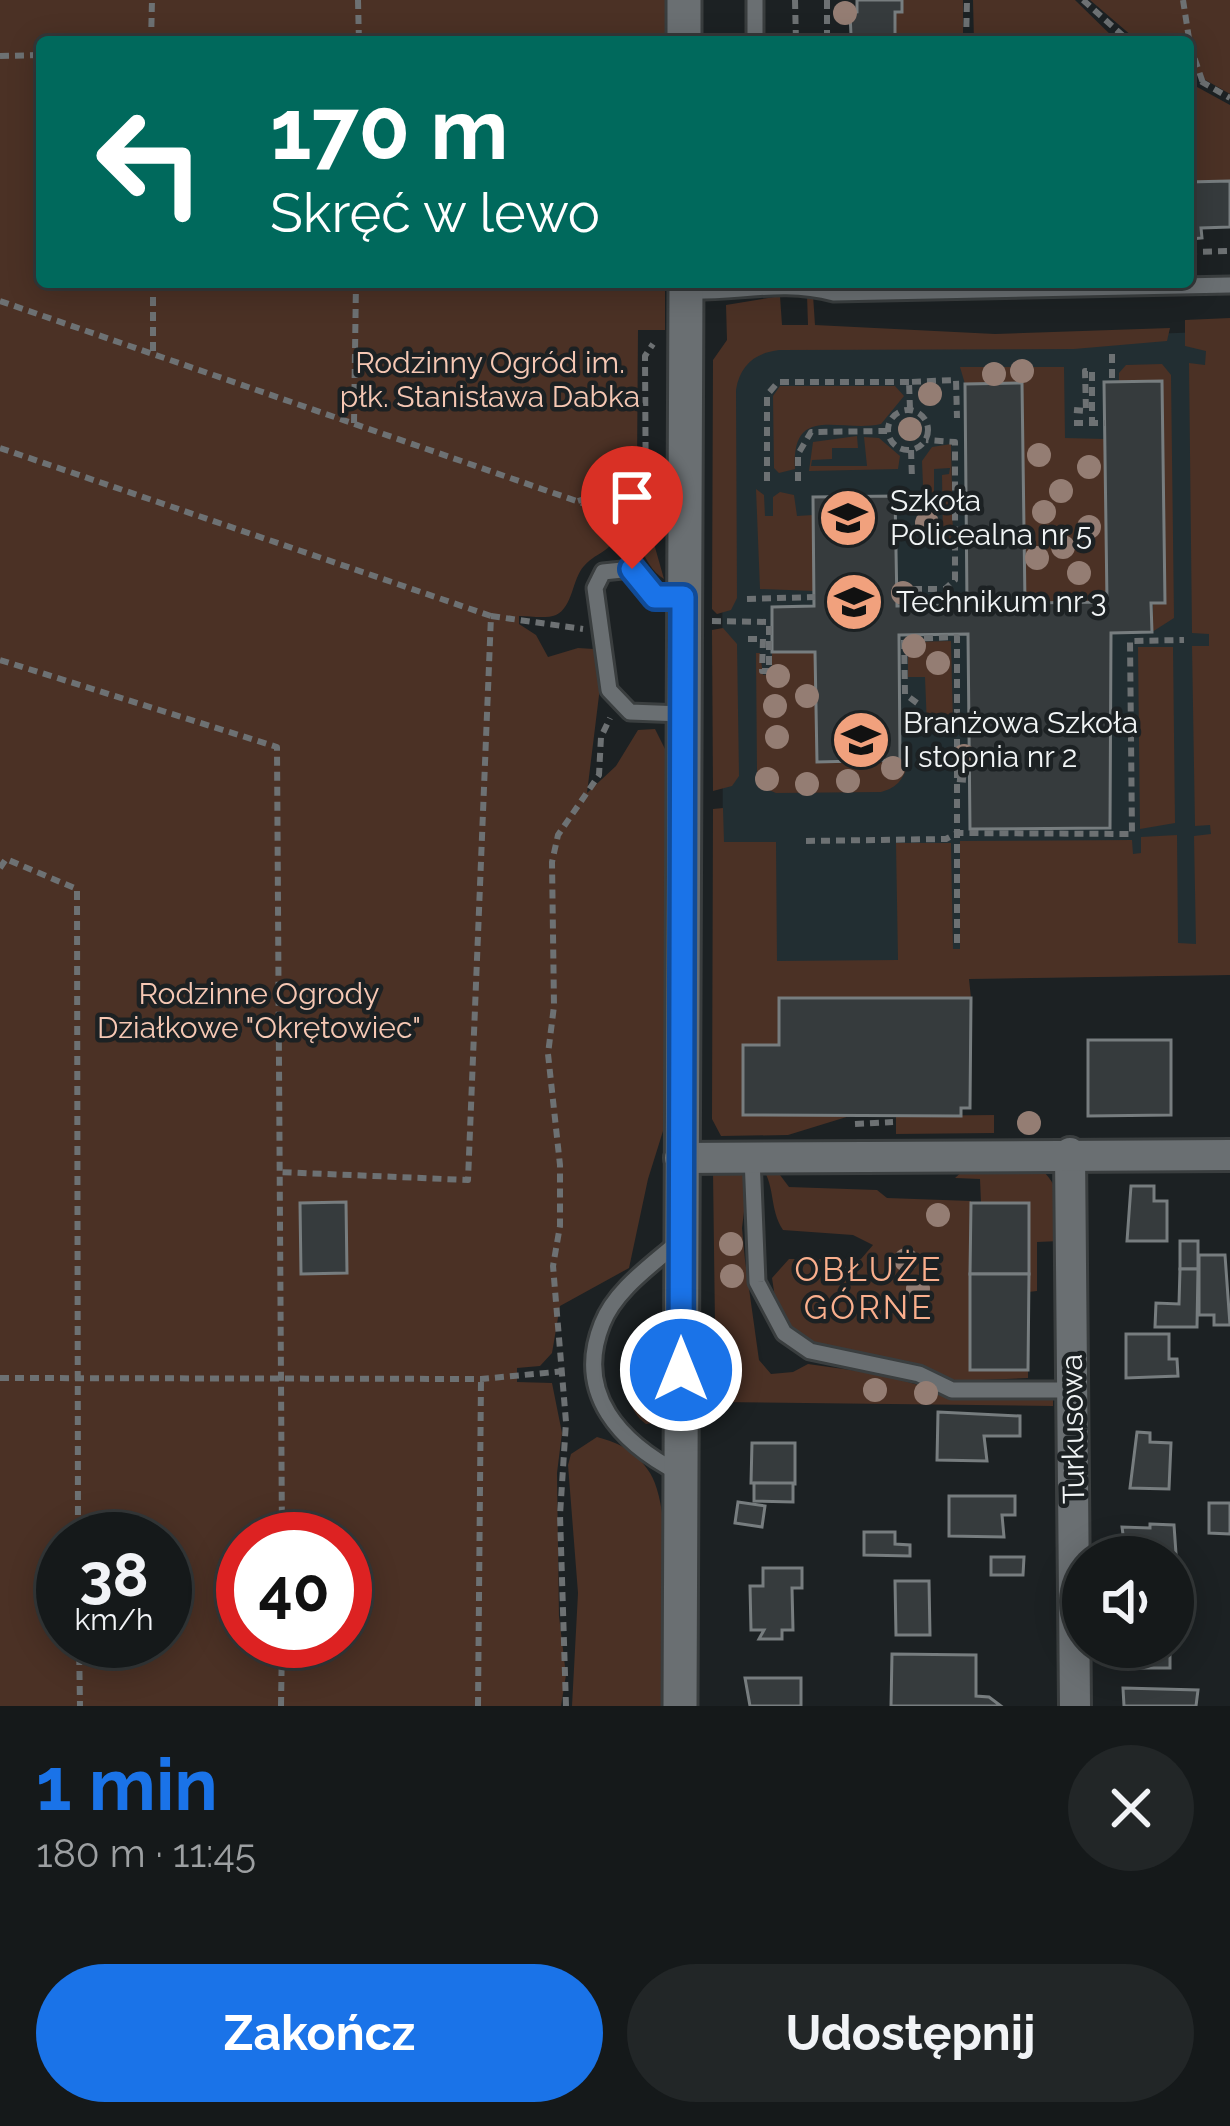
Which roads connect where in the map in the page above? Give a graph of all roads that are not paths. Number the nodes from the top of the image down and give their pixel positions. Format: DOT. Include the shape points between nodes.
graph roads {
  1 [pos="684,0"];
  2 [pos="754,0"];
  3 [pos="684,36"];
  4 [pos="755,36"];
  5 [pos="1230,285"];
  6 [pos="1194,286"];
  7 [pos="686,288"];
  8 [pos="697,288"];
  9 [pos="737,288"];
  10 [pos="815,288"];
  11 [pos="1081,288"];
  12 [pos="683,597"];
  13 [pos="682,714"];
  14 [pos="1070,1153"];
  15 [pos="1230,1155"];
  16 [pos="752,1156"];
  17 [pos="680,1158"];
  18 [pos="680,1240"];
  19 [pos="1072,1390"];
  20 [pos="681,1474"];
  21 [pos="680,1706"];
  22 [pos="1076,1706"];
  1 -- 3 [label="street"];
  2 -- 4 [label="lane"];
  5 -- 6 [label="lane"];
  7 -- 12 [label="street"];
  8 -- 9 [label="lane"];
  10 -- 11 [label="lane"];
  12 -- 13 [label="street"];
  12 -- 13 [label="lane" via="655,597 632,569 603,572 595,588 609,690 619,705"];
  13 -- 17 [label="street"];
  14 -- 15 [label="street"];
  14 -- 16 [label="street"];
  14 -- 19 [label="street, Turkusowa"];
  16 -- 17 [label="street"];
  16 -- 19 [label="lane" via="758,1282 784,1333 810,1352 919,1374 952,1390"];
  17 -- 18 [label="street"];
  18 -- 20 [label="street"];
  18 -- 20 [label="lane" via="631,1283 602,1323 593,1371 608,1416 639,1452"];
  19 -- 22 [label="street, Turkusowa"];
  20 -- 21 [label="street"];
}
